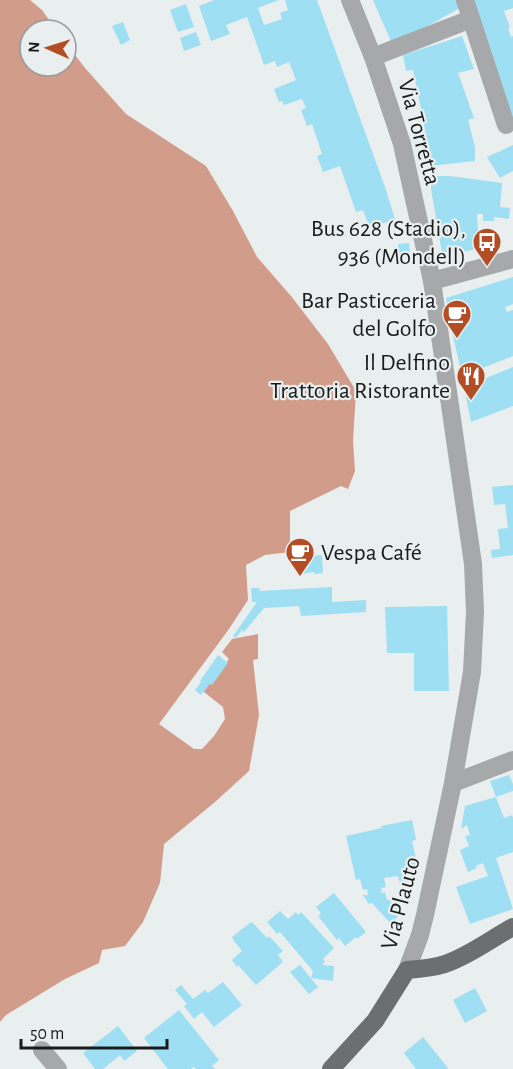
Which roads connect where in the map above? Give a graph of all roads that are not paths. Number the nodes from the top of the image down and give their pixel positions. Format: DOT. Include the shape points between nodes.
graph roads {
  1 [pos="350,0"];
  2 [pos="465,0"];
  3 [pos="471,19"];
  4 [pos="373,57"];
  5 [pos="506,125"];
  6 [pos="513,259"];
  7 [pos="432,281"];
  8 [pos="463,725"];
  9 [pos="513,760"];
  10 [pos="453,783"];
  11 [pos="513,927"];
  12 [pos="407,970"];
  13 [pos="42,1050"];
  14 [pos="58,1069"];
  15 [pos="332,1069"];
  1 -- 4 [label="street, Via Torretta"];
  2 -- 3 [label="street"];
  3 -- 4 [label="street"];
  3 -- 5 [label="street"];
  4 -- 7 [label="street, Via Torretta" via="402,144"];
  6 -- 7 [label="street"];
  7 -- 8 [label="street, Via Torretta" via="473,564 472,672"];
  8 -- 10 [label="street, Via Plauto"];
  9 -- 10 [label="street"];
  10 -- 12 [label="street, Via Plauto" via="420,935"];
  11 -- 12 [label="main road" via="446,964"];
  12 -- 15 [label="main road, Via Plauto" via="375,1021"];
  13 -- 14 [label="street"];
}
